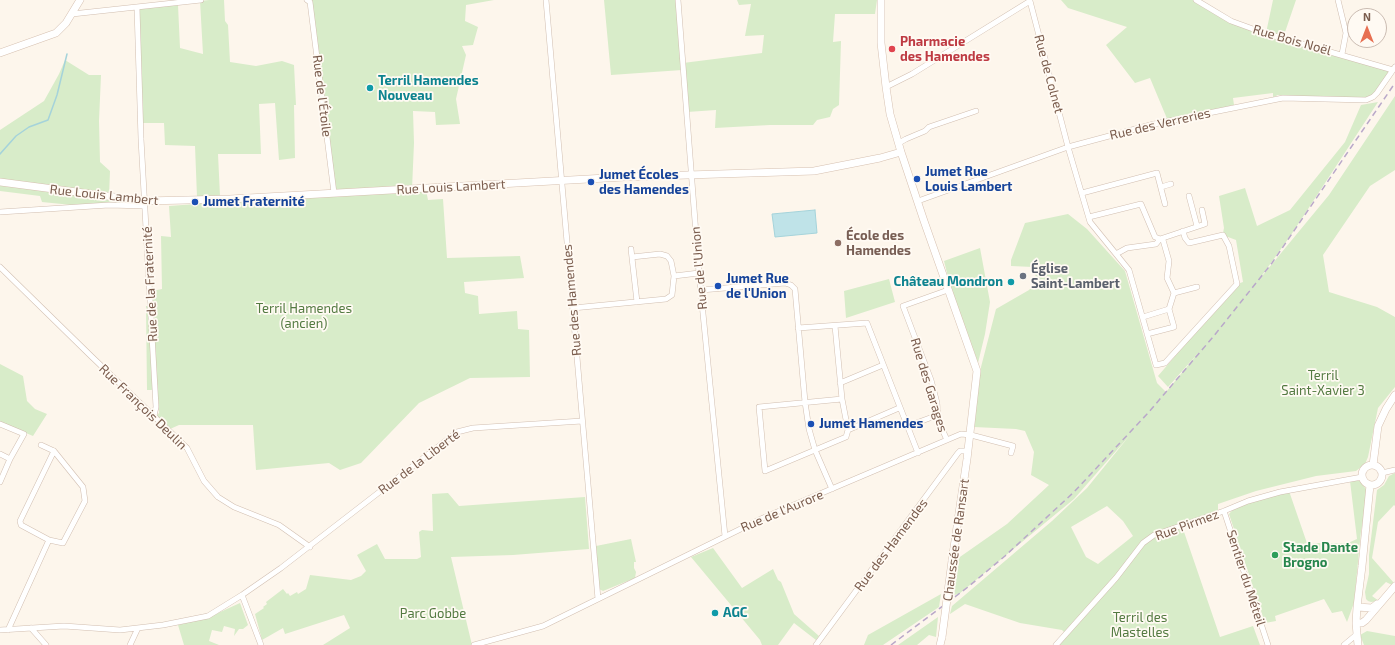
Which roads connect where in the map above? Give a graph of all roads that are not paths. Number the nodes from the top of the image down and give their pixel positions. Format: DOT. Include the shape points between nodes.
graph roads {
  1 [pos="80,0"];
  2 [pos="201,0"];
  3 [pos="307,0"];
  4 [pos="546,0"];
  5 [pos="678,0"];
  6 [pos="881,0"];
  7 [pos="1029,0"];
  8 [pos="1196,0"];
  9 [pos="1338,0"];
  10 [pos="184,1"];
  11 [pos="137,8"];
  12 [pos="72,14"];
  13 [pos="0,53"];
  14 [pos="1342,54"];
  15 [pos="1394,68"];
  16 [pos="886,88"];
  17 [pos="976,111"];
  18 [pos="899,143"];
  19 [pos="1068,147"];
  20 [pos="901,152"];
  21 [pos="691,174"];
  22 [pos="561,181"];
  23 [pos="0,182"];
  24 [pos="1171,184"];
  25 [pos="1161,187"];
  26 [pos="334,193"];
  27 [pos="1082,193"];
  28 [pos="1189,196"];
  29 [pos="918,201"];
  30 [pos="145,204"];
  31 [pos="1165,204"];
  32 [pos="1202,210"];
  33 [pos="0,212"];
  34 [pos="1089,217"];
  35 [pos="1197,226"];
  36 [pos="1183,231"];
  37 [pos="1160,239"];
  38 [pos="631,249"];
  39 [pos="1116,254"];
  40 [pos="632,257"];
  41 [pos="0,267"];
  42 [pos="699,273"];
  43 [pos="674,276"];
  44 [pos="1197,287"];
  45 [pos="701,290"];
  46 [pos="948,290"];
  47 [pos="1174,293"];
  48 [pos="637,302"];
  49 [pos="573,308"];
  50 [pos="1169,309"];
  51 [pos="1143,317"];
  52 [pos="835,326"];
  53 [pos="798,328"];
  54 [pos="1147,334"];
  55 [pos="883,365"];
  56 [pos="840,383"];
  57 [pos="1395,395"];
  58 [pos="842,399"];
  59 [pos="806,402"];
  60 [pos="900,408"];
  61 [pos="938,415"];
  62 [pos="154,416"];
  63 [pos="582,421"];
  64 [pos="0,424"];
  65 [pos="908,426"];
  66 [pos="848,430"];
  67 [pos="970,435"];
  68 [pos="947,440"];
  69 [pos="41,445"];
  70 [pos="815,450"];
  71 [pos="54,451"];
  72 [pos="968,451"];
  73 [pos="918,453"];
  74 [pos="1011,453"];
  75 [pos="0,454"];
  76 [pos="10,459"];
  77 [pos="1373,465"];
  78 [pos="1395,470"];
  79 [pos="1382,473"];
  80 [pos="1362,477"];
  81 [pos="0,482"];
  82 [pos="1370,485"];
  83 [pos="832,489"];
  84 [pos="1224,511"];
  85 [pos="725,536"];
  86 [pos="49,540"];
  87 [pos="310,547"];
  88 [pos="1395,586"];
  89 [pos="242,595"];
  90 [pos="598,599"];
  91 [pos="1379,603"];
  92 [pos="1357,607"];
  93 [pos="1356,623"];
  94 [pos="31,628"];
  95 [pos="138,628"];
  96 [pos="0,630"];
  97 [pos="8,630"];
  98 [pos="1356,635"];
  99 [pos="46,645"];
  100 [pos="130,645"];
  101 [pos="262,645"];
  102 [pos="474,645"];
  103 [pos="816,645"];
  104 [pos="940,645"];
  105 [pos="1056,645"];
  106 [pos="1268,645"];
  107 [pos="1344,645"];
  108 [pos="1358,645"];
  1 -- 12 [label="street"];
  2 -- 10 [label="street"];
  3 -- 26 [label="street, Rue de l'Étoile" via="310,2"];
  4 -- 22 [label="street, Rue des Hamendes"];
  5 -- 21 [label="street, Rue de l'Union"];
  6 -- 16 [label="street, Chaussée de Ransart" via="881,43"];
  7 -- 16 [label="street, Rue de Colnet"];
  7 -- 19 [label="street, Rue de Colnet"];
  8 -- 14 [label="street, Rue Bois Noël" via="1231,21 1264,33"];
  9 -- 14 [label="street" via="1346,33"];
  10 -- 11 [label="street"];
  11 -- 12 [label="street"];
  11 -- 30 [label="street, Rue de la Fraternité"];
  12 -- 13 [label="street" via="56,33"];
  14 -- 15 [label="street, Rue Bois Noël"];
  15 -- 19 [label="street, Rue des Verreries" via="1377,93 1366,100 1283,98 1154,124"];
  16 -- 18 [label="street, Chaussée de Ransart" via="890,114"];
  17 -- 18 [label="street" via="929,127"];
  18 -- 20 [label="street, Chaussée de Ransart"];
  19 -- 27 [label="street, Rue de Colnet"];
  19 -- 29 [label="street, Rue des Verreries"];
  20 -- 21 [label="street, Rue Louis Lambert" via="814,171"];
  20 -- 29 [label="street, Chaussée de Ransart"];
  21 -- 22 [label="street, Rue Louis Lambert"];
  21 -- 42 [label="street, Rue de l'Union"];
  22 -- 26 [label="street, Rue Louis Lambert"];
  22 -- 49 [label="street, Rue des Hamendes"];
  23 -- 30 [label="street, Rue Louis Lambert"];
  24 -- 25 [label="street"];
  25 -- 27 [label="street" via="1157,172"];
  25 -- 31 [label="street"];
  26 -- 30 [label="street, Rue Louis Lambert"];
  27 -- 34 [label="street, Rue de Colnet"];
  28 -- 35 [label="street"];
  29 -- 46 [label="street, Chaussée de Ransart"];
  30 -- 33 [label="street"];
  30 -- 62 [label="street, Rue de la Fraternité" via="156,407"];
  32 -- 35 [label="street" via="1205,224"];
  34 -- 37 [label="street" via="1141,204 1155,238"];
  34 -- 39 [label="street, Rue de Colnet" via="1090,222"];
  35 -- 36 [label="street"];
  36 -- 37 [label="street"];
  36 -- 54 [label="street, Rue de Colnet" via="1189,243 1223,236 1229,246 1237,284 1165,363 1156,365"];
  37 -- 39 [label="street" via="1156,244 1127,248"];
  37 -- 47 [label="street" via="1163,240 1169,261 1167,278"];
  38 -- 40 [label="street"];
  39 -- 51 [label="street, Rue de Colnet" via="1129,270"];
  40 -- 43 [label="street" via="660,254 667,256 671,261"];
  40 -- 48 [label="street"];
  41 -- 62 [label="street, Rue François Deulin"];
  42 -- 43 [label="street"];
  42 -- 45 [label="street, Rue de l'Union"];
  43 -- 48 [label="street" via="672,295 666,299"];
  44 -- 47 [label="street"];
  45 -- 53 [label="street" via="785,283 791,285 795,289"];
  45 -- 85 [label="street, Rue de l'Union"];
  46 -- 61 [label="street, Rue des Garages" via="904,306 931,380"];
  46 -- 67 [label="street, Chaussée de Ransart" via="977,371"];
  47 -- 50 [label="street"];
  48 -- 49 [label="street"];
  49 -- 63 [label="street, Rue des Hamendes"];
  50 -- 51 [label="street"];
  50 -- 54 [label="street" via="1174,326"];
  51 -- 54 [label="street, Rue de Colnet"];
  52 -- 53 [label="street"];
  52 -- 55 [label="street" via="867,323"];
  52 -- 56 [label="street"];
  53 -- 59 [label="street"];
  55 -- 56 [label="street"];
  55 -- 60 [label="street"];
  56 -- 58 [label="street"];
  57 -- 77 [label="street" via="1378,426"];
  58 -- 59 [label="street"];
  58 -- 66 [label="street"];
  59 -- 70 [label="street" via="809,429"];
  59 -- 70 [label="street" via="759,407 765,471"];
  60 -- 65 [label="street"];
  60 -- 66 [label="street"];
  61 -- 65 [label="street"];
  61 -- 68 [label="street, Rue des Garages"];
  62 -- 87 [label="street, Rue François Deulin" via="188,448 204,481 218,497 234,507 279,525"];
  63 -- 87 [label="street, Rue de la Liberté" via="473,428 457,432"];
  63 -- 90 [label="street, Rue des Hamendes"];
  64 -- 76 [label="street" via="24,434"];
  65 -- 73 [label="street"];
  66 -- 70 [label="street" via="846,437"];
  67 -- 68 [label="street, Rue de l'Aurore" via="961,434"];
  67 -- 72 [label="street, Chaussée de Ransart"];
  67 -- 74 [label="street" via="1013,446"];
  68 -- 73 [label="street, Rue de l'Aurore"];
  69 -- 71 [label="street"];
  70 -- 83 [label="street"];
  71 -- 86 [label="street" via="20,521 21,525"];
  71 -- 86 [label="street" via="83,487 85,501 63,543"];
  72 -- 103 [label="street, Rue des Hamendes" via="958,453"];
  72 -- 104 [label="street, Chaussée de Ransart, bridge"];
  73 -- 83 [label="street, Rue de l'Aurore"];
  75 -- 76 [label="street"];
  76 -- 81 [label="street"];
  77 -- 79 [label="street"];
  77 -- 80 [label="street" via="1364,469"];
  78 -- 79 [label="street"];
  79 -- 82 [label="street" via="1378,483"];
  80 -- 82 [label="street" via="1364,482"];
  80 -- 84 [label="street, Rue Pirmez" via="1280,492"];
  82 -- 92 [label="street"];
  83 -- 85 [label="street, Rue de l'Aurore"];
  84 -- 105 [label="street, Rue Pirmez" via="1154,535 1143,543 1116,578"];
  84 -- 106 [label="street, Sentier du Méteil"];
  85 -- 90 [label="street, Rue de l'Aurore"];
  86 -- 97 [label="street"];
  87 -- 89 [label="street, Rue de la Liberté"];
  88 -- 91 [label="street"];
  89 -- 95 [label="street" via="208,616"];
  89 -- 101 [label="street"];
  90 -- 102 [label="street, Rue de l'Aurore" via="543,626"];
  91 -- 92 [label="street" via="1372,608"];
  91 -- 93 [label="street" via="1366,620"];
  92 -- 93 [label="street"];
  93 -- 98 [label="street"];
  94 -- 95 [label="street"];
  94 -- 97 [label="street"];
  94 -- 99 [label="street"];
  95 -- 100 [label="street"];
  96 -- 97 [label="street"];
  98 -- 107 [label="street"];
  98 -- 108 [label="street"];
}
